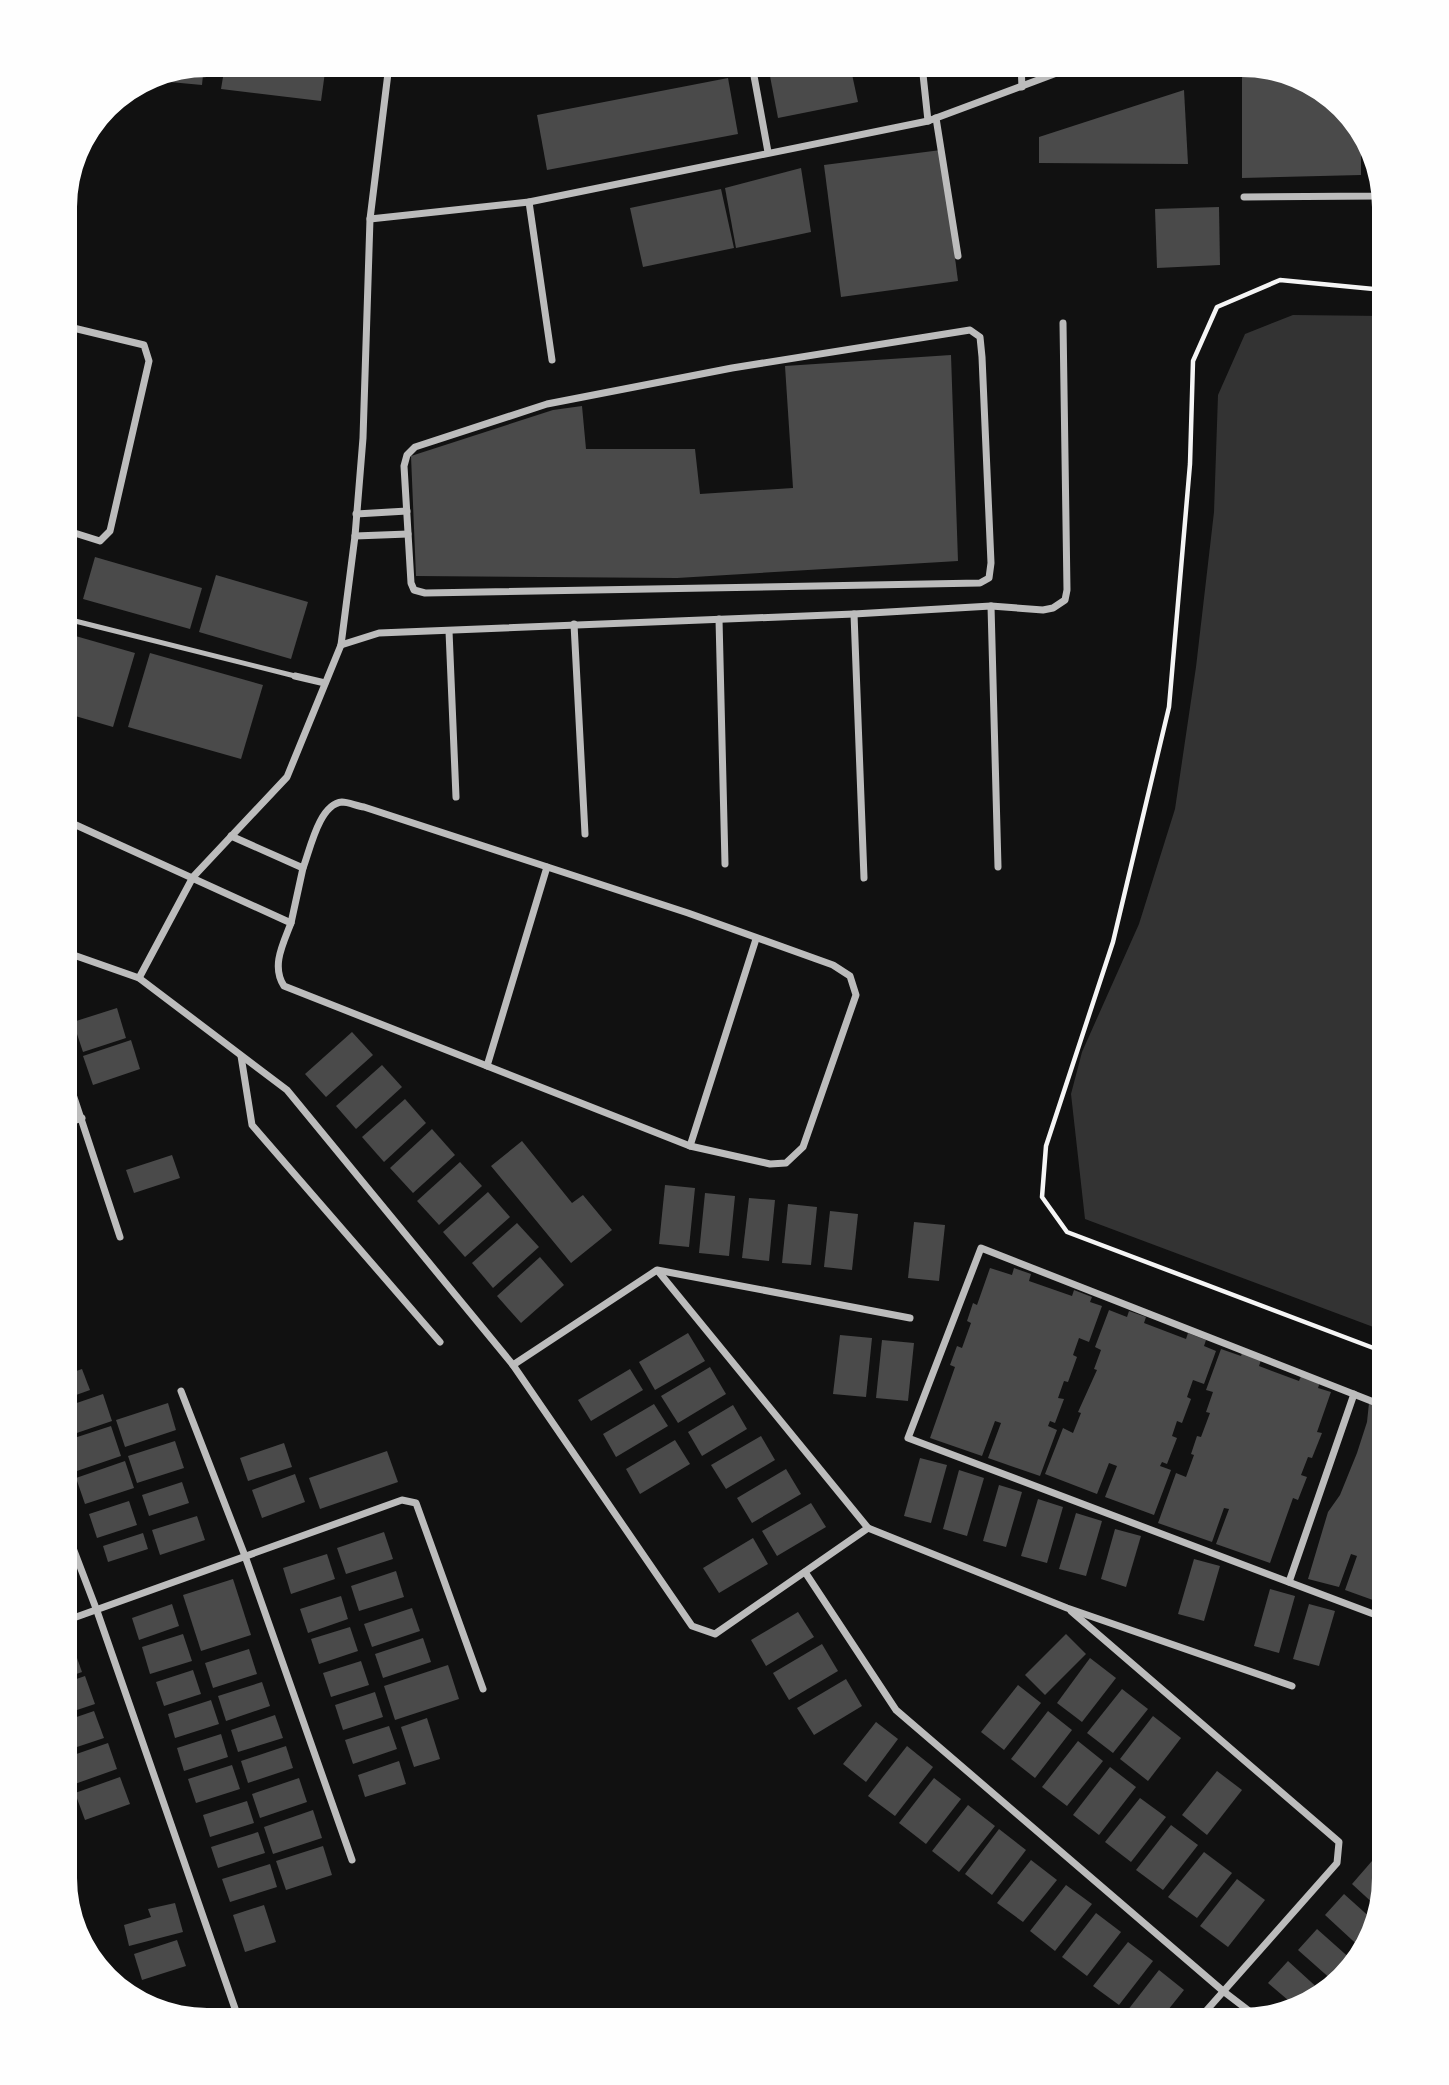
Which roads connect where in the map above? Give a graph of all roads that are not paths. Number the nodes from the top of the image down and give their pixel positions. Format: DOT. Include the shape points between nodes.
graph roads {
  1 [pos="388,77"];
  2 [pos="754,77"];
  3 [pos="923,77"];
  4 [pos="1022,77"];
  5 [pos="1047,77"];
  6 [pos="1022,87"];
  7 [pos="936,118"];
  8 [pos="928,121"];
  9 [pos="768,152"];
  10 [pos="1371,196"];
  11 [pos="1244,197"];
  12 [pos="529,202"];
  13 [pos="370,219"];
  14 [pos="958,256"];
  15 [pos="1063,323"];
  16 [pos="77,329"];
  17 [pos="552,360"];
  18 [pos="407,511"];
  19 [pos="356,514"];
  20 [pos="77,534"];
  21 [pos="408,534"];
  22 [pos="355,536"];
  23 [pos="991,606"];
  24 [pos="854,614"];
  25 [pos="719,619"];
  26 [pos="77,622"];
  27 [pos="574,624"];
  28 [pos="449,632"];
  29 [pos="341,645"];
  30 [pos="295,676"];
  31 [pos="325,683"];
  32 [pos="456,797"];
  33 [pos="77,825"];
  34 [pos="585,834"];
  35 [pos="231,836"];
  36 [pos="725,864"];
  37 [pos="547,867"];
  38 [pos="998,867"];
  39 [pos="303,868"];
  40 [pos="193,877"];
  41 [pos="864,878"];
  42 [pos="290,923"];
  43 [pos="756,939"];
  44 [pos="77,956"];
  45 [pos="139,978"];
  46 [pos="241,1055"];
  47 [pos="487,1066"];
  48 [pos="77,1104"];
  49 [pos="82,1118"];
  50 [pos="77,1120"];
  51 [pos="691,1146"];
  52 [pos="120,1237"];
  53 [pos="657,1270"];
  54 [pos="910,1318"];
  55 [pos="440,1342"];
  56 [pos="513,1365"];
  57 [pos="181,1391"];
  58 [pos="1354,1394"];
  59 [pos="1372,1401"];
  60 [pos="868,1528"];
  61 [pos="245,1556"];
  62 [pos="77,1558"];
  63 [pos="805,1572"];
  64 [pos="1289,1582"];
  65 [pos="1068,1608"];
  66 [pos="97,1611"];
  67 [pos="1372,1613"];
  68 [pos="77,1617"];
  69 [pos="1292,1686"];
  70 [pos="483,1689"];
  71 [pos="352,1860"];
  72 [pos="1223,1992"];
  73 [pos="235,2008"];
  74 [pos="1209,2008"];
  75 [pos="1245,2008"];
  1 -- 13 [label="street"];
  2 -- 9 [label="street"];
  3 -- 8 [label="street"];
  4 -- 6 [label="street"];
  5 -- 6 [label="street"];
  6 -- 7 [label="street"];
  7 -- 8 [label="street"];
  7 -- 14 [label="street"];
  8 -- 9 [label="street"];
  9 -- 12 [label="street"];
  10 -- 11 [label="street"];
  12 -- 13 [label="street"];
  12 -- 17 [label="street"];
  13 -- 19 [label="street"];
  15 -- 23 [label="street" via="1068,590 1065,600 1054,608"];
  16 -- 20 [label="street" via="144,345 149,361 110,531 100,541"];
  18 -- 19 [label="street"];
  18 -- 21 [label="street"];
  18 -- 21 [label="street" via="404,466 415,447 547,404 944,334 970,330 980,337 991,563 989,578 980,583 425,593 414,590 411,583"];
  19 -- 22 [label="street"];
  21 -- 22 [label="street"];
  22 -- 29 [label="street"];
  23 -- 24 [label="street"];
  23 -- 38 [label="street"];
  24 -- 25 [label="street"];
  24 -- 41 [label="street"];
  25 -- 27 [label="street"];
  25 -- 36 [label="street"];
  26 -- 30 [label="lane"];
  27 -- 28 [label="street"];
  27 -- 34 [label="street"];
  28 -- 29 [label="street" via="379,633"];
  28 -- 32 [label="street"];
  29 -- 31 [label="street"];
  30 -- 31 [label="street"];
  31 -- 35 [label="street" via="287,777"];
  33 -- 40 [label="street"];
  35 -- 39 [label="street"];
  35 -- 40 [label="street"];
  37 -- 39 [label="street" via="342,802 330,806 321,817"];
  37 -- 43 [label="street"];
  37 -- 47 [label="street"];
  39 -- 42 [label="street"];
  40 -- 42 [label="street"];
  40 -- 45 [label="street"];
  42 -- 47 [label="street" via="278,967 284,986"];
  43 -- 51 [label="street"];
  43 -- 51 [label="street" via="833,965 850,976 856,995 803,1147 796,1155 786,1163 770,1164"];
  44 -- 45 [label="street"];
  45 -- 46 [label="street"];
  46 -- 55 [label="street" via="252,1125"];
  46 -- 56 [label="street" via="287,1090"];
  47 -- 51 [label="street"];
  48 -- 49 [label="street"];
  49 -- 50 [label="street"];
  49 -- 52 [label="street"];
  53 -- 54 [label="street"];
  53 -- 56 [label="street"];
  53 -- 60 [label="street"];
  56 -- 63 [label="street" via="692,1626 715,1634"];
  57 -- 61 [label="street"];
  58 -- 59 [label="street"];
  58 -- 64 [label="street"];
  58 -- 64 [label="street" via="981,1248 908,1438"];
  60 -- 63 [label="street"];
  60 -- 65 [label="street"];
  61 -- 66 [label="street"];
  61 -- 70 [label="street" via="402,1500 416,1503"];
  61 -- 71 [label="street"];
  62 -- 66 [label="street"];
  63 -- 72 [label="street" via="896,1710"];
  64 -- 67 [label="street"];
  65 -- 69 [label="street"];
  65 -- 72 [label="street" via="1339,1843 1337,1863"];
  66 -- 68 [label="street"];
  66 -- 73 [label="street"];
  72 -- 74 [label="street"];
  72 -- 75 [label="street"];
}
